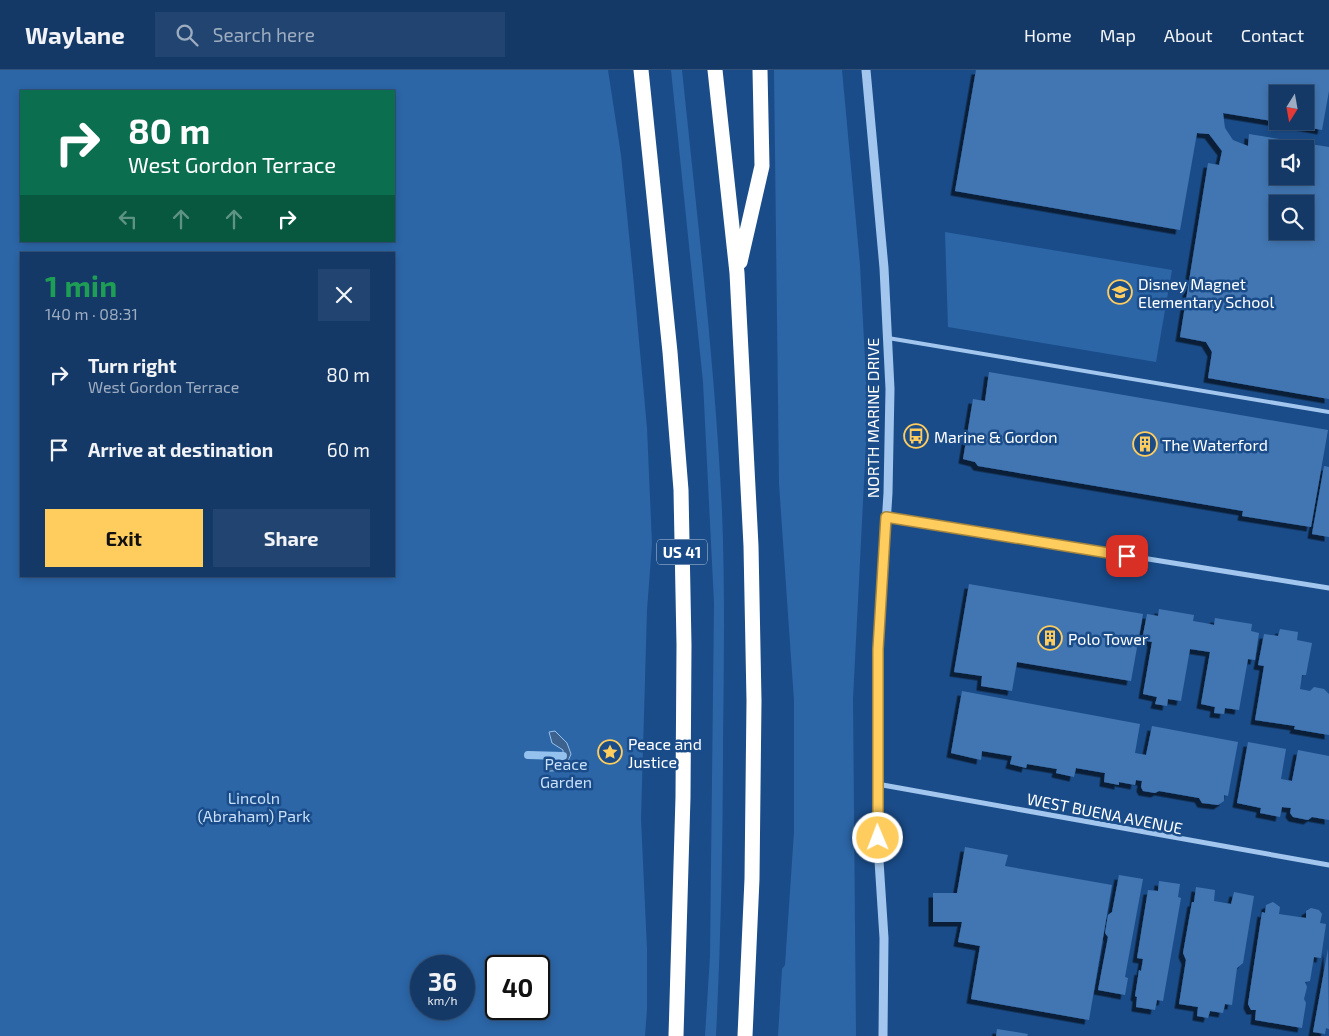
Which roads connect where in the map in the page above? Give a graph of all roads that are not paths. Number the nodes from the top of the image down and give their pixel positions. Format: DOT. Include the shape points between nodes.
graph roads {
  1 [pos="641,70"];
  2 [pos="715,70"];
  3 [pos="760,70"];
  4 [pos="866,70"];
  5 [pos="737,273"];
  6 [pos="888,338"];
  7 [pos="1329,412"];
  8 [pos="886,517"];
  9 [pos="1329,588"];
  10 [pos="877,784"];
  11 [pos="1329,865"];
  12 [pos="676,1036"];
  13 [pos="745,1036"];
  14 [pos="883,1036"];
  1 -- 12 [label="highway, US 41" via="681,490 683,797"];
  2 -- 5 [label="highway"];
  3 -- 5 [label="highway" via="762,166"];
  4 -- 6 [label="street, NORTH MARINE DRIVE"];
  5 -- 13 [label="highway" via="751,546 754,701 752,879"];
  6 -- 7 [label="lane"];
  6 -- 8 [label="street, NORTH MARINE DRIVE" via="890,389"];
  8 -- 9 [label="street"];
  8 -- 10 [label="street, NORTH MARINE DRIVE" via="878,649"];
  10 -- 11 [label="street, WEST BUENA AVENUE"];
  10 -- 14 [label="street, NORTH MARINE DRIVE" via="884,938"];
}
